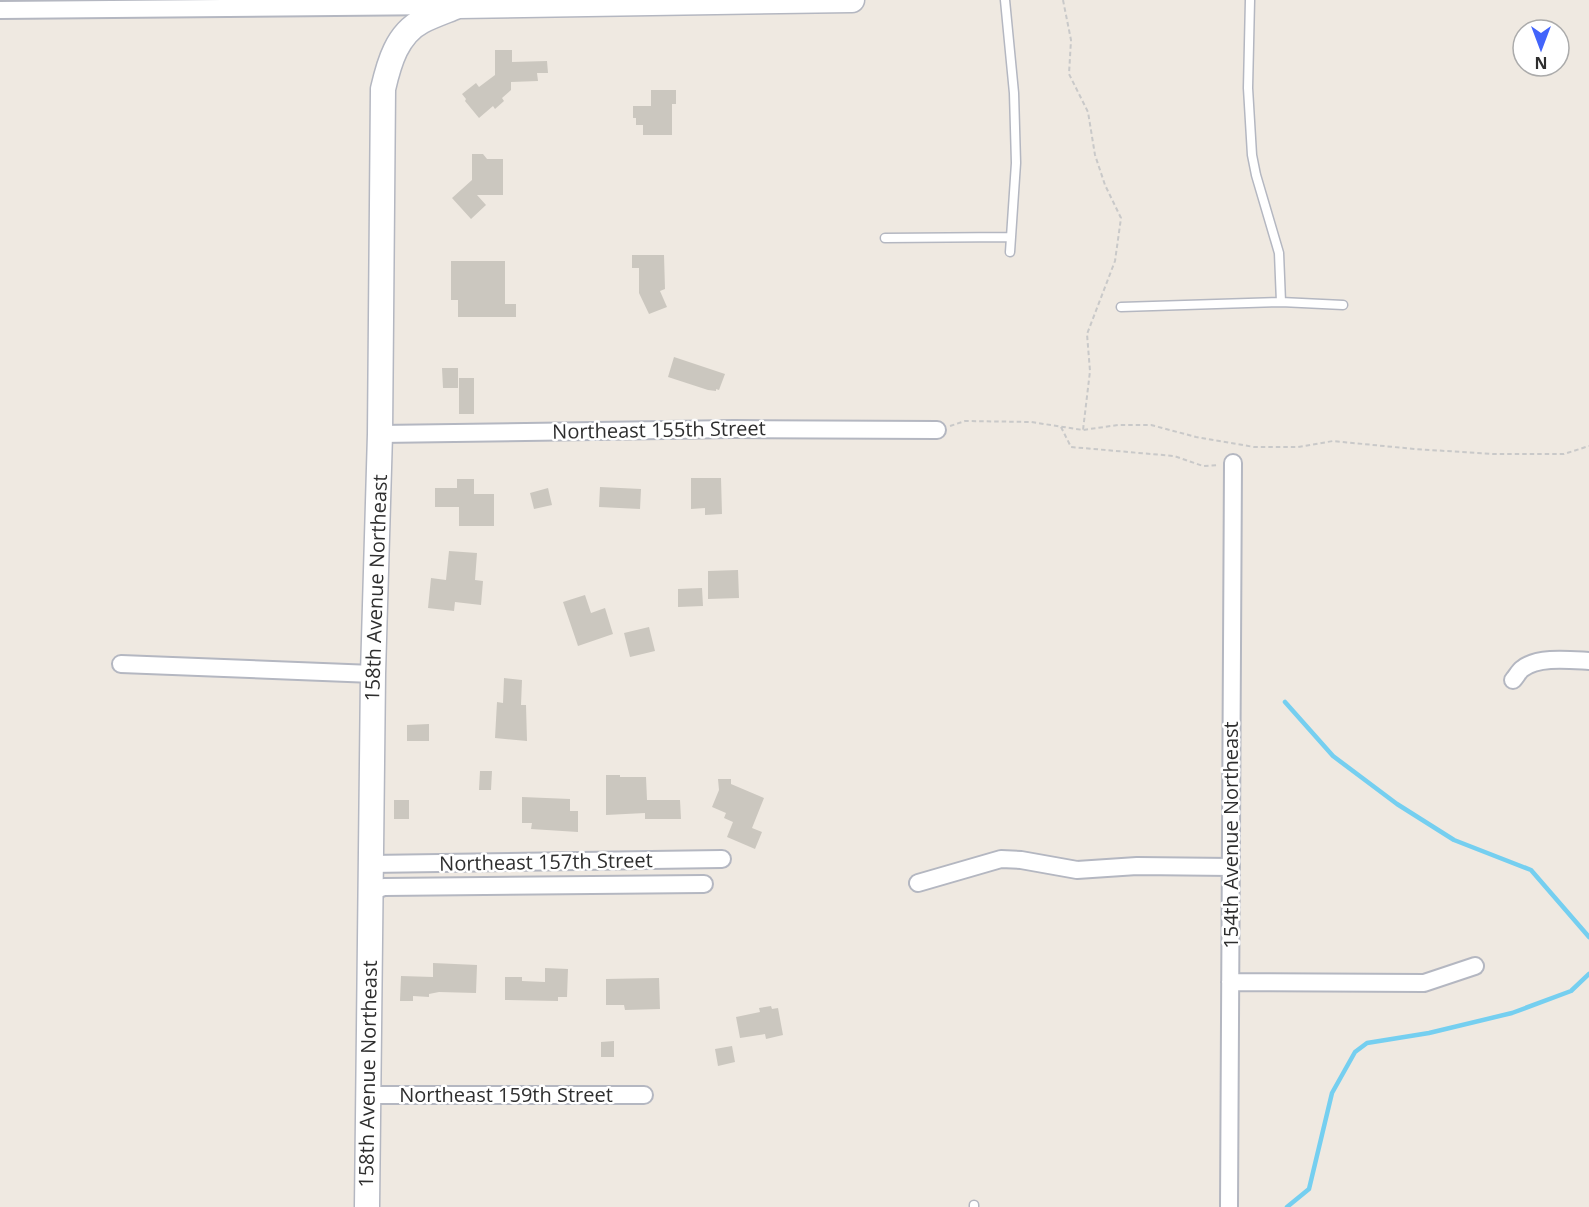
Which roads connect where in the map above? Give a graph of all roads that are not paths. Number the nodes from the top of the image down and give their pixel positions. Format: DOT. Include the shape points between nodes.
graph roads {
  1 [pos="852,0"];
  2 [pos="1005,0"];
  3 [pos="1250,0"];
  4 [pos="170,5"];
  5 [pos="458,6"];
  6 [pos="0,10"];
  7 [pos="1011,237"];
  8 [pos="885,238"];
  9 [pos="1010,252"];
  10 [pos="1281,302"];
  11 [pos="1343,305"];
  12 [pos="1121,307"];
  13 [pos="937,430"];
  14 [pos="380,434"];
  15 [pos="1233,463"];
  16 [pos="1589,661"];
  17 [pos="121,664"];
  18 [pos="373,674"];
  19 [pos="1513,680"];
  20 [pos="722,860"];
  21 [pos="370,864"];
  22 [pos="1231,867"];
  23 [pos="918,882"];
  24 [pos="705,884"];
  25 [pos="370,892"];
  26 [pos="1475,966"];
  27 [pos="1230,982"];
  28 [pos="368,1095"];
  29 [pos="644,1095"];
  30 [pos="367,1207"];
  31 [pos="1229,1207"];
  1 -- 5 [label="street"];
  2 -- 7 [label="lane" via="1015,112"];
  3 -- 10 [label="lane" via="1248,88 1252,155 1279,253"];
  4 -- 5 [label="street"];
  4 -- 6 [label="street"];
  5 -- 14 [label="street, 158th Avenue Northeast" via="420,21 401,40 389,61 383,89"];
  7 -- 8 [label="lane"];
  7 -- 9 [label="lane"];
  10 -- 11 [label="lane"];
  10 -- 12 [label="lane"];
  13 -- 14 [label="street, Northeast 155th Street"];
  14 -- 18 [label="street, 158th Avenue Northeast"];
  15 -- 22 [label="street, 154th Avenue Northeast"];
  16 -- 19 [label="street" via="1534,662"];
  17 -- 18 [label="street"];
  18 -- 21 [label="street, 158th Avenue Northeast"];
  20 -- 21 [label="street, Northeast 157th Street"];
  21 -- 25 [label="street, 158th Avenue Northeast"];
  22 -- 23 [label="street" via="1077,870 1001,860"];
  22 -- 27 [label="street, 154th Avenue Northeast"];
  24 -- 25 [label="street" via="384,888"];
  25 -- 28 [label="street, 158th Avenue Northeast"];
  26 -- 27 [label="street" via="1424,983"];
  27 -- 31 [label="street, 154th Avenue Northeast"];
  28 -- 29 [label="street, Northeast 159th Street"];
  28 -- 30 [label="street, 158th Avenue Northeast"];
}
